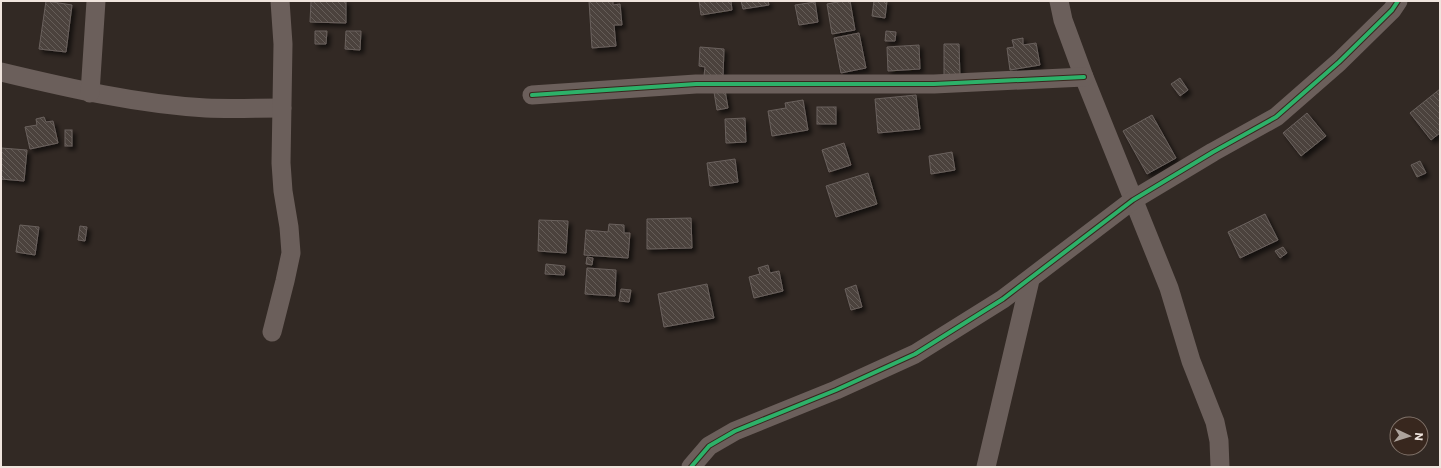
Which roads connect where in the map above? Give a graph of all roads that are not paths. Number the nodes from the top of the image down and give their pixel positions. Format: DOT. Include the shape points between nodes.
graph roads {
  1 [pos="96,1"];
  2 [pos="280,1"];
  3 [pos="1059,1"];
  4 [pos="1398,1"];
  5 [pos="1,72"];
  6 [pos="1084,77"];
  7 [pos="90,93"];
  8 [pos="532,95"];
  9 [pos="282,108"];
  10 [pos="1133,200"];
  11 [pos="1030,280"];
  12 [pos="272,332"];
  13 [pos="691,467"];
  14 [pos="986,467"];
  15 [pos="1220,467"];
  1 -- 7 [label="street"];
  2 -- 9 [label="street" via="283,44"];
  3 -- 6 [label="street" via="1063,20"];
  4 -- 10 [label="street" via="1339,62 1276,117"];
  5 -- 7 [label="street"];
  6 -- 8 [label="street" via="934,84 696,84"];
  6 -- 10 [label="street"];
  7 -- 9 [label="street" via="207,108"];
  9 -- 12 [label="street" via="281,163 291,253"];
  10 -- 11 [label="street"];
  10 -- 15 [label="street" via="1169,288 1191,361 1215,422"];
  11 -- 13 [label="street" via="1003,300 915,354 836,390 734,431 709,446"];
  11 -- 14 [label="street"];
}
